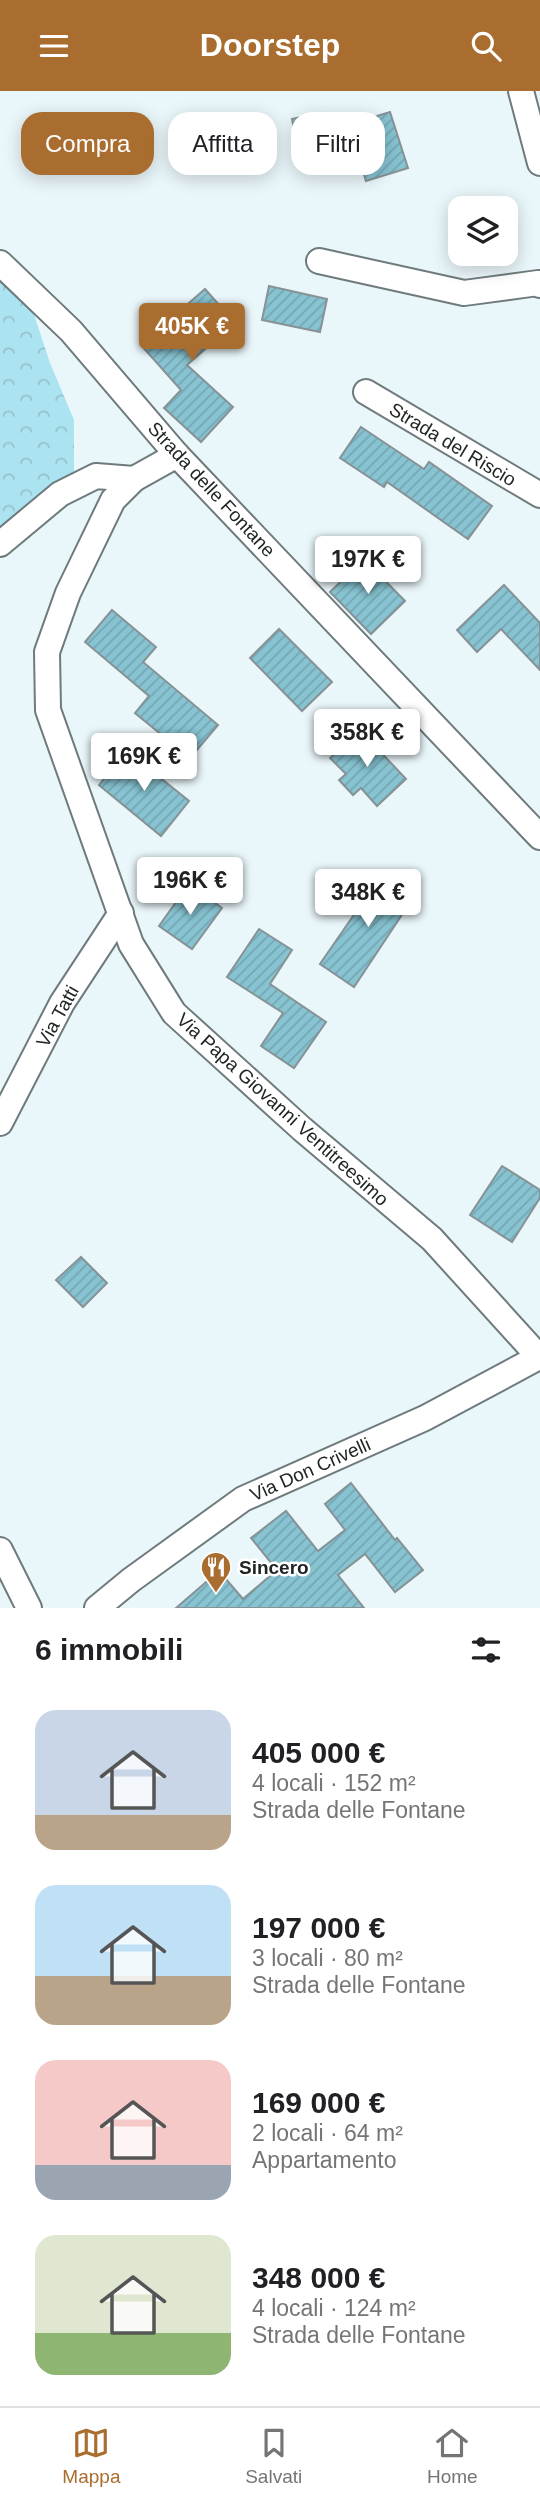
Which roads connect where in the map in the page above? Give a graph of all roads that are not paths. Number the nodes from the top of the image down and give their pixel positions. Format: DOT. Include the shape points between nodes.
graph roads {
  1 [pos="521,91"];
  2 [pos="540,163"];
  3 [pos="319,261"];
  4 [pos="0,263"];
  5 [pos="540,285"];
  6 [pos="366,392"];
  7 [pos="177,454"];
  8 [pos="134,479"];
  9 [pos="540,495"];
  10 [pos="0,544"];
  11 [pos="540,837"];
  12 [pos="121,913"];
  13 [pos="0,1123"];
  14 [pos="540,1358"];
  15 [pos="0,1550"];
  16 [pos="29,1608"];
  17 [pos="97,1608"];
  1 -- 2 [label="street"];
  3 -- 5 [label="street" via="464,293"];
  4 -- 7 [label="street, Strada delle Fontane" via="71,331"];
  6 -- 9 [label="street, Strada del Riscio"];
  7 -- 8 [label="street, Via Papa Giovanni Ventitreesimo"];
  7 -- 11 [label="street, Strada delle Fontane"];
  8 -- 10 [label="street" via="96,476 60,494"];
  8 -- 12 [label="street, Via Papa Giovanni Ventitreesimo" via="113,501 97,530 47,652 48,710"];
  12 -- 13 [label="street, Via Tatti" via="62,1003"];
  12 -- 14 [label="street, Via Papa Giovanni Ventitreesimo" via="131,944 174,1013 432,1239"];
  14 -- 17 [label="street, Via Don Crivelli" via="425,1418 243,1499"];
  15 -- 16 [label="street"];
}
